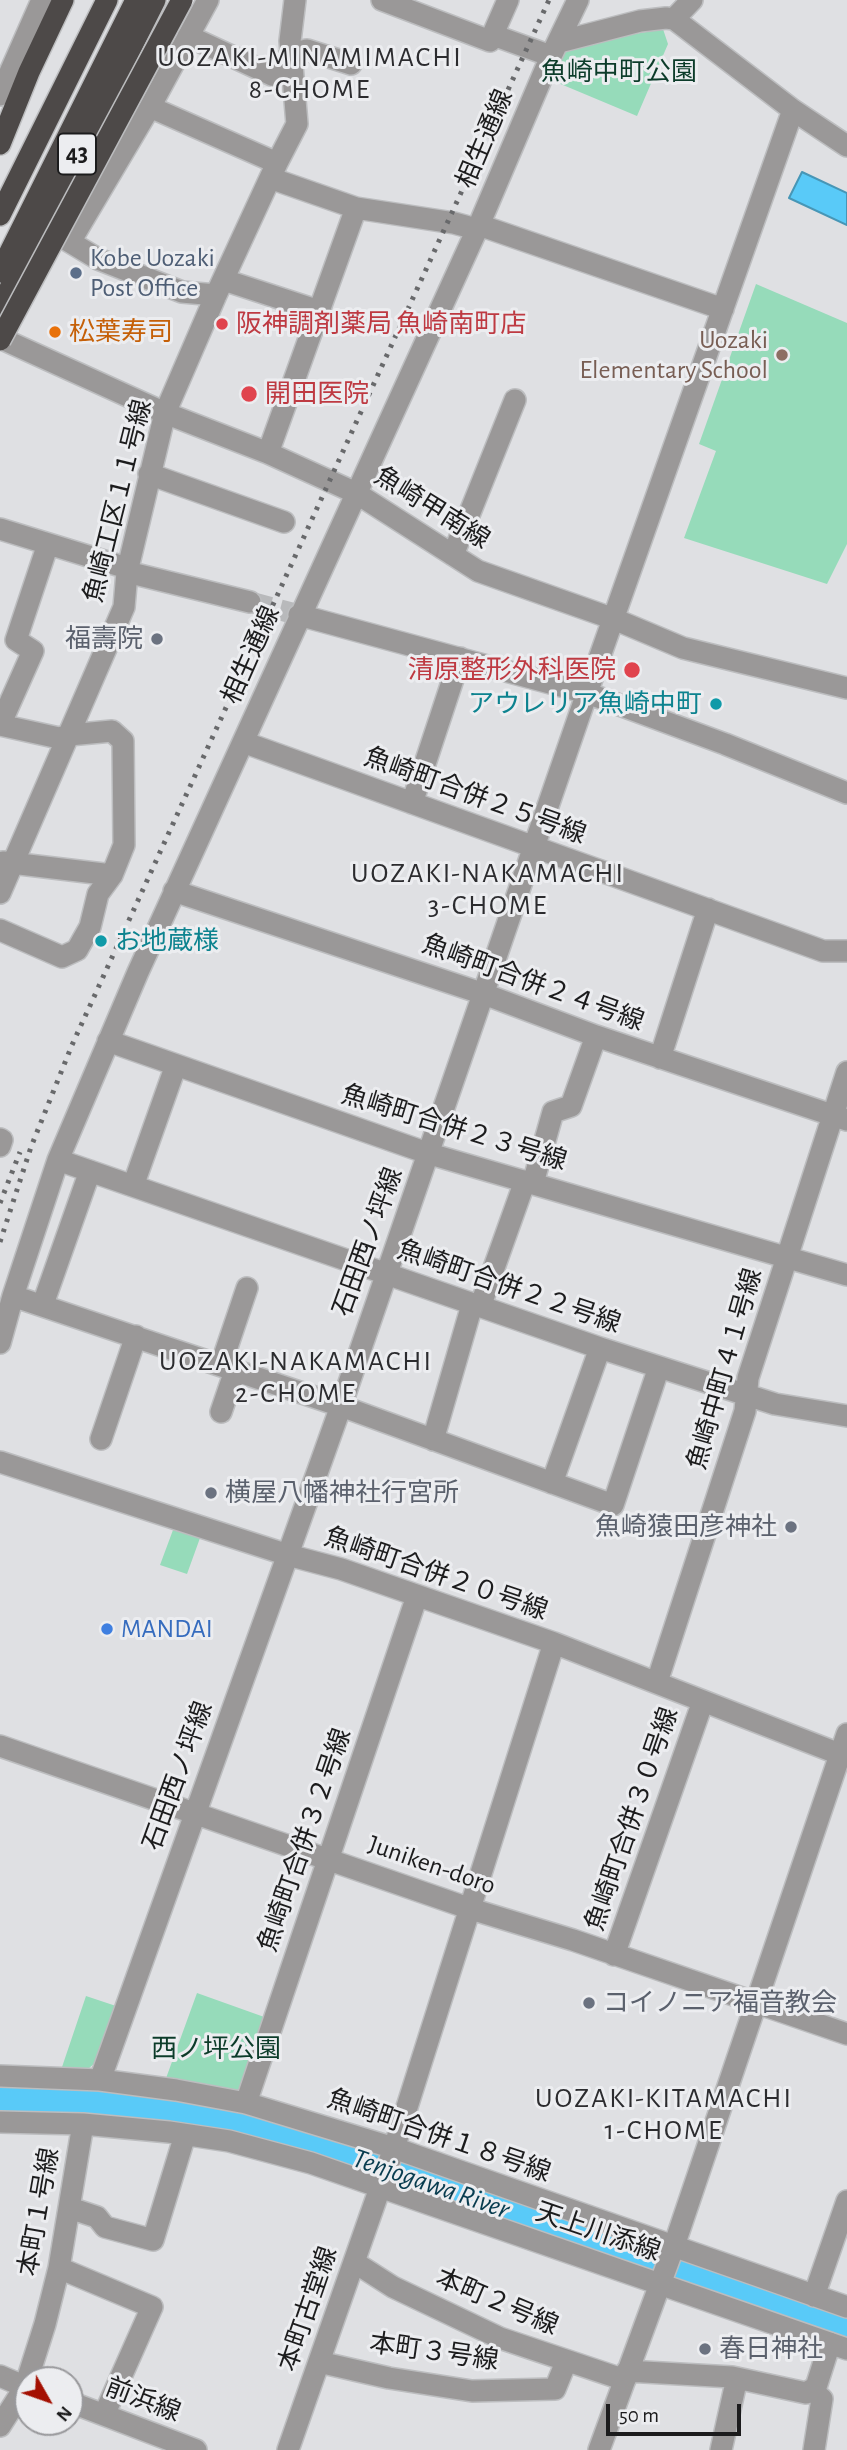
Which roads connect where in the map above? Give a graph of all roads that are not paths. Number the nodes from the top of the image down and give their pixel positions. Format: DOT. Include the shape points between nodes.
graph roads {
  1 [pos="42,0"];
  2 [pos="63,0"];
  3 [pos="92,0"];
  4 [pos="107,0"];
  5 [pos="136,0"];
  6 [pos="155,0"];
  7 [pos="182,0"];
  8 [pos="208,0"];
  9 [pos="295,0"];
  10 [pos="382,0"];
  11 [pos="508,0"];
  12 [pos="578,0"];
  13 [pos="692,0"];
  14 [pos="674,19"];
  15 [pos="188,36"];
  16 [pos="491,38"];
  17 [pos="555,49"];
  18 [pos="291,54"];
  19 [pos="351,64"];
  20 [pos="0,95"];
  21 [pos="150,107"];
  22 [pos="793,110"];
  23 [pos="0,144"];
  24 [pos="847,146"];
  25 [pos="273,171"];
  26 [pos="0,186"];
  27 [pos="356,208"];
  28 [pos="0,215"];
  29 [pos="41,225"];
  30 [pos="478,227"];
  31 [pos="70,242"];
  32 [pos="0,272"];
  33 [pos="220,287"];
  34 [pos="0,308"];
  35 [pos="723,309"];
  36 [pos="319,311"];
  37 [pos="0,339"];
  38 [pos="514,400"];
  39 [pos="165,413"];
  40 [pos="268,453"];
  41 [pos="149,474"];
  42 [pos="356,493"];
  43 [pos="284,522"];
  44 [pos="0,529"];
  45 [pos="48,544"];
  46 [pos="453,555"];
  47 [pos="127,570"];
  48 [pos="250,602"];
  49 [pos="299,615"];
  50 [pos="614,619"];
  51 [pos="460,659"];
  52 [pos="847,688"];
  53 [pos="587,693"];
  54 [pos="0,725"];
  55 [pos="68,735"];
  56 [pos="243,742"];
  57 [pos="847,793"];
  58 [pos="412,803"];
  59 [pos="534,847"];
  60 [pos="7,862"];
  61 [pos="112,875"];
  62 [pos="174,891"];
  63 [pos="0,892"];
  64 [pos="708,909"];
  65 [pos="0,930"];
  66 [pos="847,951"];
  67 [pos="484,994"];
  68 [pos="596,1036"];
  69 [pos="108,1041"];
  70 [pos="660,1058"];
  71 [pos="176,1065"];
  72 [pos="847,1072"];
  73 [pos="840,1117"];
  74 [pos="430,1154"];
  75 [pos="58,1160"];
  76 [pos="90,1171"];
  77 [pos="529,1182"];
  78 [pos="133,1186"];
  79 [pos="787,1256"];
  80 [pos="385,1275"];
  81 [pos="847,1275"];
  82 [pos="247,1288"];
  83 [pos="13,1296"];
  84 [pos="43,1304"];
  85 [pos="476,1306"];
  86 [pos="136,1336"];
  87 [pos="0,1343"];
  88 [pos="600,1348"];
  89 [pos="659,1367"];
  90 [pos="228,1368"];
  91 [pos="746,1395"];
  92 [pos="341,1406"];
  93 [pos="221,1412"];
  94 [pos="847,1416"];
  95 [pos="102,1439"];
  96 [pos="433,1440"];
  97 [pos="0,1462"];
  98 [pos="552,1483"];
  99 [pos="288,1555"];
  100 [pos="417,1595"];
  101 [pos="554,1643"];
  102 [pos="657,1682"];
  103 [pos="703,1701"];
  104 [pos="0,1746"];
  105 [pos="845,1748"];
  106 [pos="194,1813"];
  107 [pos="329,1858"];
  108 [pos="471,1909"];
  109 [pos="614,1955"];
  110 [pos="758,2003"];
  111 [pos="847,2034"];
  112 [pos="0,2076"];
  113 [pos="100,2080"];
  114 [pos="246,2103"];
  115 [pos="83,2124"];
  116 [pos="1,2126"];
  117 [pos="185,2134"];
  118 [pos="393,2150"];
  119 [pos="382,2183"];
  120 [pos="847,2201"];
  121 [pos="70,2208"];
  122 [pos="674,2246"];
  123 [pos="354,2262"];
  124 [pos="59,2268"];
  125 [pos="660,2283"];
  126 [pos="814,2296"];
  127 [pos="847,2307"];
  128 [pos="838,2346"];
  129 [pos="319,2362"];
  130 [pos="566,2362"];
  131 [pos="33,2366"];
  132 [pos="626,2376"];
  133 [pos="737,2378"];
  134 [pos="811,2390"];
  135 [pos="14,2406"];
  136 [pos="84,2408"];
  137 [pos="104,2415"];
  138 [pos="0,2426"];
  139 [pos="601,2449"];
  140 [pos="196,2450"];
  141 [pos="288,2450"];
  142 [pos="720,2450"];
  143 [pos="814,2450"];
  1 -- 20 [label="street"];
  2 -- 23 [label="highway"];
  3 -- 26 [label="highway, 43"];
  4 -- 28 [label="highway"];
  5 -- 32 [label="highway"];
  6 -- 29 [label="highway, 43"];
  7 -- 37 [label="highway, bridge"];
  8 -- 15 [label="street"];
  9 -- 18 [label="street, 魚崎工区１１号線"];
  10 -- 16 [label="street"];
  11 -- 16 [label="street"];
  12 -- 17 [label="street, 相生通線"];
  13 -- 14 [label="street"];
  14 -- 17 [label="street" via="640,21"];
  14 -- 22 [label="street"];
  15 -- 18 [label="street" via="272,75"];
  15 -- 21 [label="street"];
  16 -- 17 [label="street"];
  17 -- 30 [label="street, 相生通線"];
  18 -- 19 [label="street" via="307,50"];
  18 -- 25 [label="street, 魚崎工区１１号線" via="297,124"];
  21 -- 25 [label="street"];
  21 -- 31 [label="street"];
  22 -- 24 [label="street"];
  22 -- 35 [label="street, 石田西ノ坪線"];
  25 -- 27 [label="street"];
  25 -- 33 [label="street, 魚崎工区１１号線"];
  27 -- 30 [label="street"];
  27 -- 36 [label="street"];
  29 -- 31 [label="street"];
  29 -- 34 [label="highway, 43"];
  30 -- 35 [label="street"];
  30 -- 42 [label="street, 相生通線"];
  31 -- 33 [label="street" via="98,259 182,292"];
  33 -- 36 [label="street"];
  33 -- 39 [label="street, 魚崎工区１１号線"];
  35 -- 50 [label="street, 石田西ノ坪線"];
  36 -- 40 [label="street"];
  37 -- 39 [label="street, 魚崎甲南線"];
  38 -- 46 [label="street"];
  39 -- 40 [label="street, 魚崎甲南線"];
  39 -- 41 [label="street, 魚崎工区１１号線"];
  40 -- 42 [label="street, 魚崎甲南線"];
  41 -- 43 [label="street"];
  41 -- 47 [label="street, 魚崎工区１１号線"];
  42 -- 46 [label="street, 魚崎甲南線"];
  42 -- 49 [label="street, 相生通線"];
  44 -- 45 [label="street"];
  45 -- 47 [label="street"];
  45 -- 54 [label="street" via="16,640 33,651"];
  46 -- 50 [label="street, 魚崎甲南線" via="478,572"];
  47 -- 48 [label="street"];
  47 -- 55 [label="street, 魚崎工区１１号線" via="124,607"];
  49 -- 51 [label="street"];
  49 -- 56 [label="street, 相生通線"];
  50 -- 52 [label="street, 魚崎甲南線" via="683,648"];
  50 -- 53 [label="street, 石田西ノ坪線"];
  51 -- 53 [label="street"];
  51 -- 58 [label="street"];
  53 -- 57 [label="street"];
  53 -- 59 [label="street, 石田西ノ坪線"];
  54 -- 55 [label="street" via="59,738"];
  55 -- 60 [label="street, 魚崎工区１１号線"];
  55 -- 61 [label="street" via="112,731 123,741 124,845"];
  56 -- 58 [label="street, 魚崎町合併２５号線"];
  56 -- 62 [label="street, 相生通線"];
  58 -- 59 [label="street, 魚崎町合併２５号線"];
  59 -- 64 [label="street, 魚崎町合併２５号線"];
  59 -- 67 [label="street, 石田西ノ坪線"];
  60 -- 61 [label="street"];
  60 -- 63 [label="street, 魚崎工区１１号線"];
  61 -- 65 [label="street" via="98,894 90,927 77,950 62,957"];
  62 -- 67 [label="street, 魚崎町合併２４号線"];
  62 -- 69 [label="street, 相生通線"];
  64 -- 66 [label="street, 魚崎町合併２５号線" via="823,951"];
  64 -- 70 [label="street"];
  67 -- 68 [label="street, 魚崎町合併２４号線"];
  67 -- 74 [label="street, 石田西ノ坪線"];
  68 -- 70 [label="street, 魚崎町合併２４号線"];
  68 -- 77 [label="street" via="571,1107 553,1112"];
  69 -- 71 [label="street, 魚崎町合併２３号線"];
  69 -- 75 [label="street, 相生通線"];
  70 -- 73 [label="street, 魚崎町合併２４号線"];
  71 -- 74 [label="street, 魚崎町合併２３号線"];
  71 -- 78 [label="street"];
  72 -- 73 [label="street, 魚崎中町４１号線"];
  73 -- 79 [label="street, 魚崎中町４１号線"];
  74 -- 77 [label="street, 魚崎町合併２３号線"];
  74 -- 80 [label="street, 石田西ノ坪線"];
  75 -- 76 [label="street, 魚崎町合併２２号線"];
  75 -- 83 [label="street, 相生通線"];
  76 -- 78 [label="street, 魚崎町合併２２号線"];
  76 -- 84 [label="street"];
  77 -- 79 [label="street, 魚崎町合併２３号線"];
  77 -- 85 [label="street"];
  78 -- 80 [label="street, 魚崎町合併２２号線"];
  79 -- 81 [label="street, 魚崎町合併２３号線"];
  79 -- 91 [label="street, 魚崎中町４１号線"];
  80 -- 85 [label="street, 魚崎町合併２２号線"];
  80 -- 92 [label="street, 石田西ノ坪線"];
  82 -- 90 [label="street"];
  83 -- 84 [label="street"];
  83 -- 87 [label="street, 相生通線"];
  84 -- 86 [label="street"];
  85 -- 88 [label="street, 魚崎町合併２２号線"];
  85 -- 96 [label="street"];
  86 -- 90 [label="street"];
  86 -- 95 [label="street"];
  88 -- 89 [label="street, 魚崎町合併２２号線"];
  88 -- 98 [label="street"];
  89 -- 91 [label="street, 魚崎町合併２２号線"];
  89 -- 98 [label="street" via="613,1505"];
  90 -- 92 [label="street"];
  90 -- 93 [label="street"];
  91 -- 94 [label="street, 魚崎町合併２２号線" via="796,1409"];
  91 -- 102 [label="street, 魚崎中町４１号線" via="745,1411"];
  92 -- 96 [label="street"];
  92 -- 99 [label="street, 石田西ノ坪線"];
  96 -- 98 [label="street"];
  97 -- 99 [label="street, 魚崎町合併２０号線"];
  99 -- 100 [label="street, 魚崎町合併２０号線"];
  99 -- 106 [label="street, 石田西ノ坪線"];
  100 -- 101 [label="street, 魚崎町合併２０号線"];
  100 -- 107 [label="street, 魚崎町合併３２号線"];
  101 -- 102 [label="street, 魚崎町合併２０号線"];
  101 -- 108 [label="street, 本町古堂線"];
  102 -- 103 [label="street, 魚崎町合併２０号線"];
  103 -- 105 [label="street, 魚崎町合併２０号線"];
  103 -- 109 [label="street, 魚崎町合併３０号線"];
  104 -- 106 [label="street, Juniken-doro"];
  105 -- 110 [label="street"];
  106 -- 107 [label="street, Juniken-doro"];
  106 -- 113 [label="street, 石田西ノ坪線"];
  107 -- 108 [label="street, Juniken-doro"];
  107 -- 114 [label="street, 魚崎町合併３２号線"];
  108 -- 109 [label="street, Juniken-doro"];
  108 -- 118 [label="street, 本町古堂線"];
  109 -- 110 [label="street, Juniken-doro"];
  110 -- 111 [label="street, Juniken-doro"];
  110 -- 122 [label="street"];
  112 -- 113 [label="street, 魚崎町合併１８号線"];
  113 -- 114 [label="street, 魚崎町合併１８号線"];
  114 -- 118 [label="street, 魚崎町合併１８号線"];
  115 -- 116 [label="street, 天上川添線"];
  115 -- 117 [label="street, 天上川添線"];
  115 -- 121 [label="street, 本町１号線"];
  117 -- 119 [label="street, 天上川添線" via="229,2141"];
  117 -- 121 [label="street" via="153,2240 105,2227 97,2217"];
  118 -- 119 [label="street, 本町古堂線"];
  118 -- 122 [label="street, 魚崎町合併１８号線"];
  119 -- 123 [label="street, 本町古堂線"];
  119 -- 125 [label="street, 天上川添線"];
  120 -- 126 [label="street"];
  121 -- 124 [label="street, 本町１号線"];
  122 -- 125 [label="street"];
  122 -- 126 [label="street, 魚崎町合併１８号線"];
  123 -- 129 [label="street, 本町古堂線"];
  123 -- 130 [label="street, 本町２号線" via="393,2287 488,2333"];
  124 -- 131 [label="street, 本町１号線"];
  124 -- 137 [label="street" via="152,2307"];
  125 -- 128 [label="street, 天上川添線"];
  125 -- 132 [label="street"];
  126 -- 127 [label="street, 魚崎町合併１８号線"];
  128 -- 134 [label="street"];
  129 -- 130 [label="street, 本町３号線" via="472,2391 555,2389"];
  129 -- 141 [label="street, 本町古堂線"];
  130 -- 132 [label="street, 本町２号線"];
  132 -- 133 [label="street, 本町２号線"];
  132 -- 139 [label="street"];
  133 -- 134 [label="street, 本町２号線" via="806,2393"];
  133 -- 142 [label="street"];
  134 -- 143 [label="street" via="822,2399"];
  135 -- 138 [label="street, 本町１号線"];
  136 -- 137 [label="street, 前浜線"];
  137 -- 140 [label="street, 前浜線"];
}
